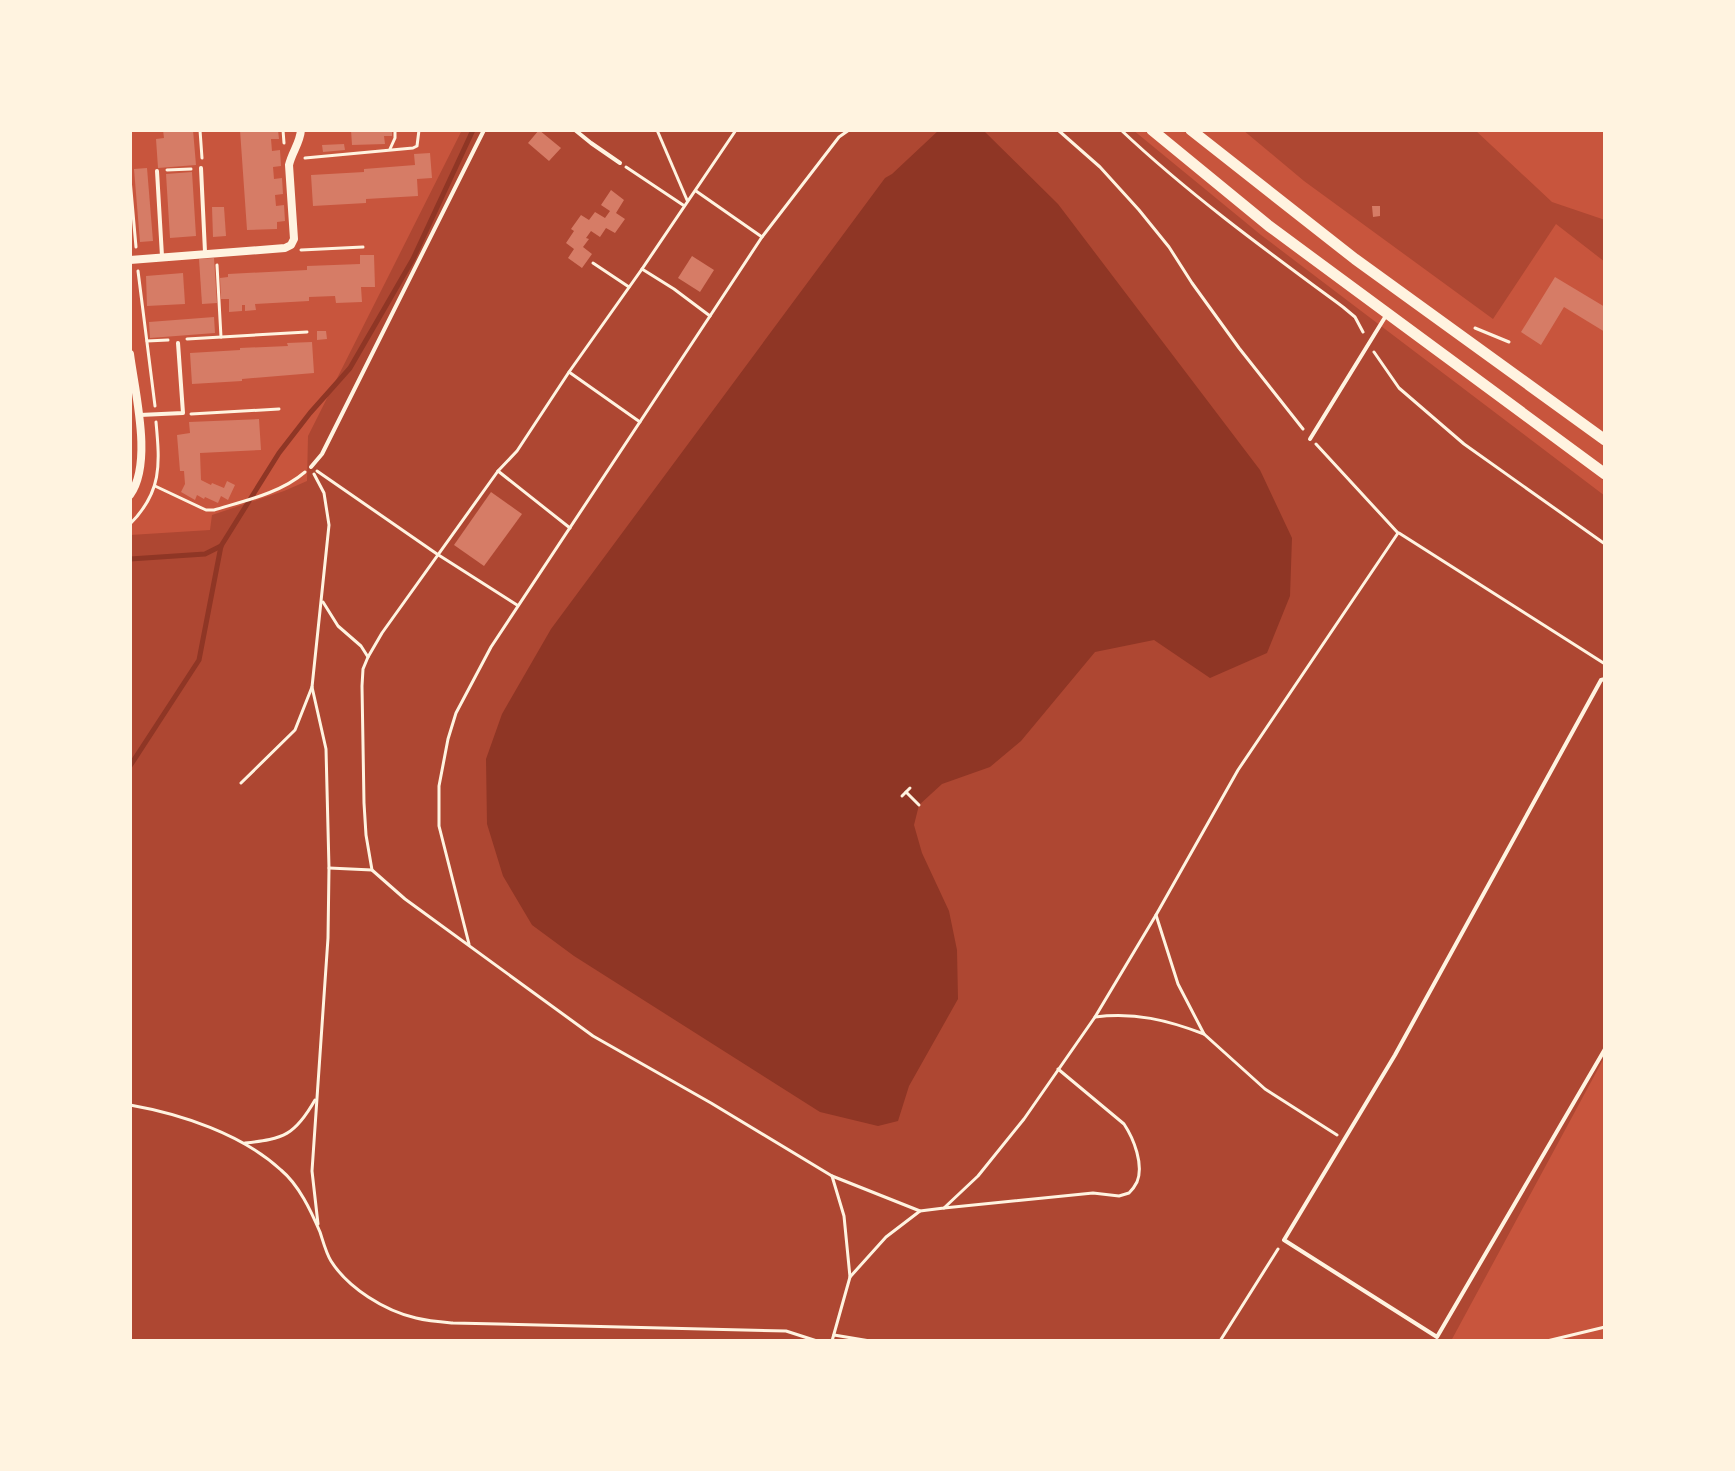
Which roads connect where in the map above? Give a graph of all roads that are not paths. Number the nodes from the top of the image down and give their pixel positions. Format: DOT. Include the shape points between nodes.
graph roads {
  1 [pos="301,130"];
  2 [pos="484,130"];
  3 [pos="575,130"];
  4 [pos="1152,130"];
  5 [pos="1191,130"];
  6 [pos="620,163"];
  7 [pos="201,168"];
  8 [pos="157,171"];
  9 [pos="205,254"];
  10 [pos="162,258"];
  11 [pos="133,260"];
  12 [pos="1387,314"];
  13 [pos="178,343"];
  14 [pos="130,354"];
  15 [pos="138,415"];
  16 [pos="1310,439"];
  17 [pos="1605,440"];
  18 [pos="311,467"];
  19 [pos="1605,474"];
  20 [pos="130,495"];
  21 [pos="1605,679"];
  22 [pos="1605,1049"];
  1 -- 9 [label="street" via="289,165 291,245"];
  2 -- 18 [label="lane"];
  3 -- 6 [label="lane"];
  4 -- 12 [label="main road"];
  5 -- 17 [label="main road" via="1355,259"];
  7 -- 9 [label="lane"];
  8 -- 10 [label="lane"];
  9 -- 10 [label="street"];
  10 -- 11 [label="street"];
  12 -- 16 [label="lane"];
  12 -- 19 [label="main road"];
  13 -- 15 [label="lane" via="183,413"];
  14 -- 15 [label="street"];
  15 -- 20 [label="street" via="141,467"];
  21 -- 22 [label="lane" via="1395,1055 1284,1240 1437,1337"];
}
